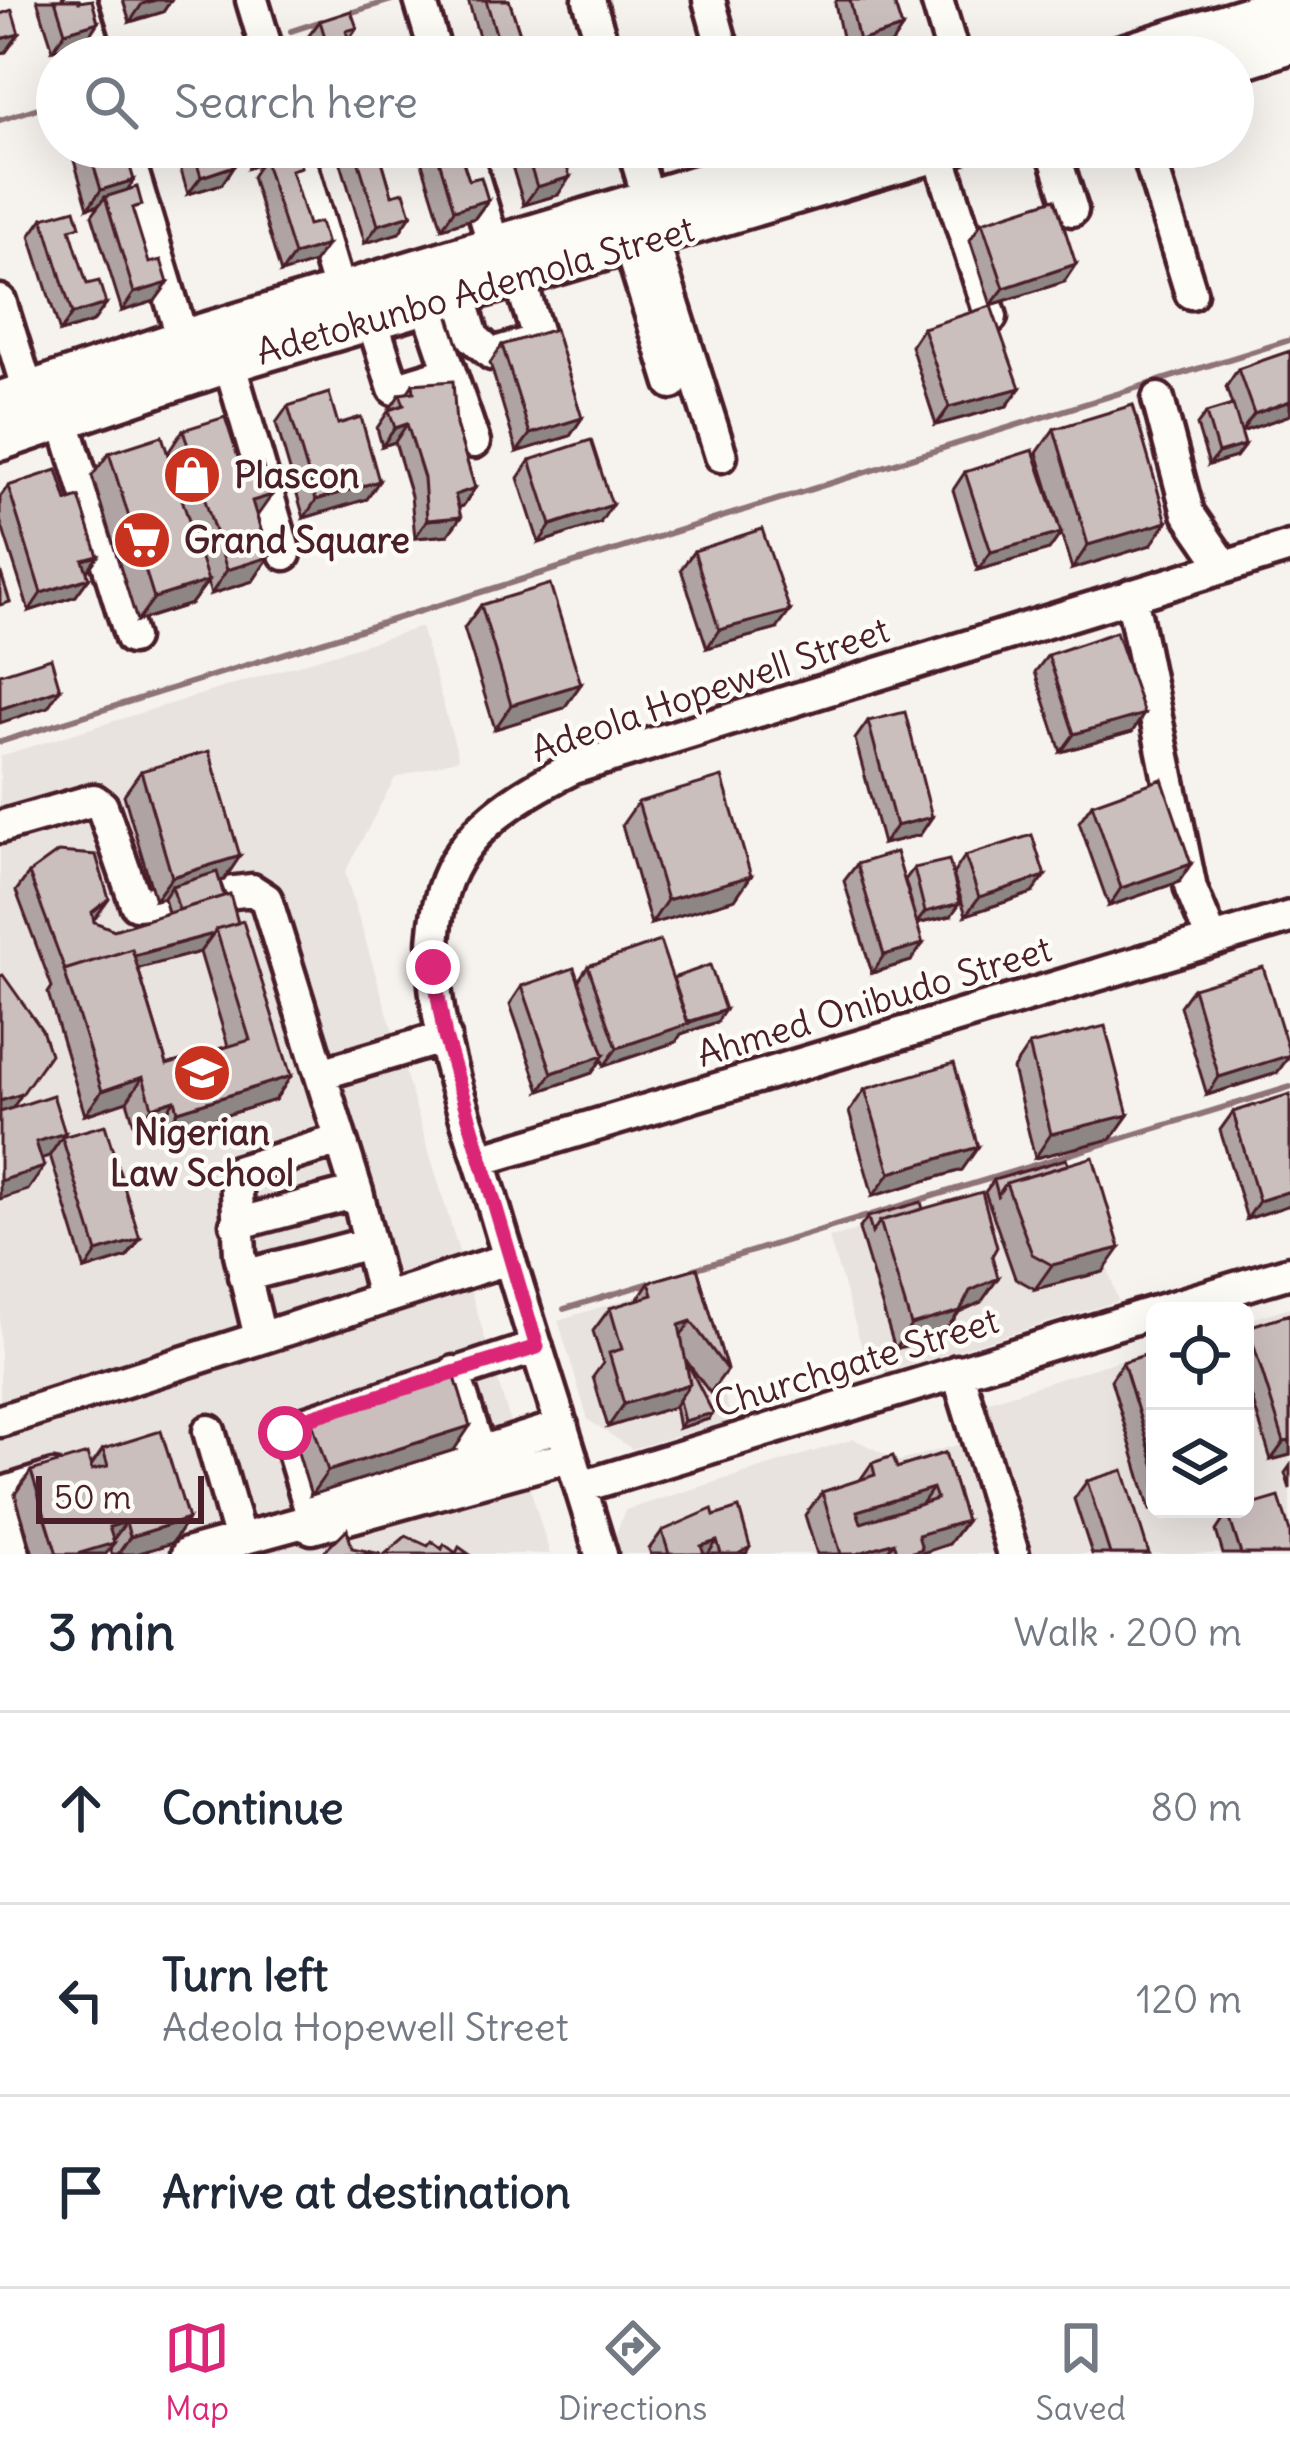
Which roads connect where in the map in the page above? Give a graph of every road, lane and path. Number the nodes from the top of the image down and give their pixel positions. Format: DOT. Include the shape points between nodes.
graph roads {
  1 [pos="80,0"];
  2 [pos="252,0"];
  3 [pos="420,0"];
  4 [pos="589,0"];
  5 [pos="709,0"];
  6 [pos="937,0"];
  7 [pos="1290,4"];
  8 [pos="91,36"];
  9 [pos="263,36"];
  10 [pos="431,36"];
  11 [pos="600,36"];
  12 [pos="719,36"];
  13 [pos="948,36"];
  14 [pos="1186,36"];
  15 [pos="1290,44"];
  16 [pos="1254,62"];
  17 [pos="131,168"];
  18 [pos="302,168"];
  19 [pos="470,168"];
  20 [pos="636,168"];
  21 [pos="779,168"];
  22 [pos="872,168"];
  23 [pos="950,168"];
  24 [pos="1059,168"];
  25 [pos="1152,168"];
  26 [pos="1072,210"];
  27 [pos="643,228"];
  28 [pos="494,246"];
  29 [pos="520,277"];
  30 [pos="1191,293"];
  31 [pos="340,294"];
  32 [pos="444,299"];
  33 [pos="0,301"];
  34 [pos="992,317"];
  35 [pos="372,320"];
  36 [pos="183,340"];
  37 [pos="229,362"];
  38 [pos="450,373"];
  39 [pos="672,383"];
  40 [pos="14,396"];
  41 [pos="1158,399"];
  42 [pos="63,418"];
  43 [pos="0,440"];
  44 [pos="474,442"];
  45 [pos="721,456"];
  46 [pos="1290,547"];
  47 [pos="285,554"];
  48 [pos="1225,567"];
  49 [pos="1131,595"];
  50 [pos="130,638"];
  51 [pos="0,826"];
  52 [pos="1290,916"];
  53 [pos="1212,940"];
  54 [pos="445,1037"];
  55 [pos="321,1074"];
  56 [pos="338,1142"];
  57 [pos="480,1160"];
  58 [pos="357,1192"];
  59 [pos="236,1224"];
  60 [pos="369,1243"];
  61 [pos="508,1258"];
  62 [pos="1290,1272"];
  63 [pos="244,1276"];
  64 [pos="383,1298"];
  65 [pos="1190,1302"];
  66 [pos="1146,1315"];
  67 [pos="260,1337"];
  68 [pos="537,1347"];
  69 [pos="957,1371"];
  70 [pos="454,1372"];
  71 [pos="0,1421"];
  72 [pos="209,1431"];
  73 [pos="566,1441"];
  74 [pos="479,1452"];
  75 [pos="85,1466"];
  76 [pos="581,1486"];
  77 [pos="0,1494"];
  78 [pos="0,1504"];
  79 [pos="240,1540"];
  80 [pos="186,1547"];
  81 [pos="14,1554"];
  82 [pos="601,1554"];
  83 [pos="1013,1554"];
  1 -- 8 [label="street"];
  2 -- 9 [label="street"];
  3 -- 10 [label="street"];
  4 -- 11 [label="street"];
  5 -- 12 [label="street"];
  6 -- 13 [label="street"];
  7 -- 14 [label="main road"];
  15 -- 16 [label="main road"];
  17 -- 36 [label="street"];
  18 -- 31 [label="street"];
  19 -- 28 [label="street"];
  20 -- 27 [label="street"];
  21 -- 27 [label="main road, Adetokunbo Ademola Street"];
  22 -- 27 [label="main road, Adetokunbo Ademola Street"];
  23 -- 34 [label="street"];
  24 -- 26 [label="street"];
  25 -- 30 [label="street"];
  27 -- 28 [label="main road, Adetokunbo Ademola Street"];
  27 -- 29 [label="main road, Adetokunbo Ademola Street"];
  27 -- 39 [label="street"];
  27 -- 45 [label="street"];
  28 -- 31 [label="main road, Adetokunbo Ademola Street"];
  29 -- 32 [label="main road, Adetokunbo Ademola Street"];
  29 -- 32 [label="street" via="539,340 492,354"];
  31 -- 36 [label="main road, Adetokunbo Ademola Street"];
  32 -- 35 [label="main road, Adetokunbo Ademola Street"];
  32 -- 38 [label="street"];
  33 -- 40 [label="street"];
  35 -- 37 [label="main road, Adetokunbo Ademola Street"];
  35 -- 38 [label="street" via="394,389"];
  36 -- 40 [label="main road, Adetokunbo Ademola Street"];
  37 -- 42 [label="main road, Adetokunbo Ademola Street"];
  37 -- 47 [label="street"];
  38 -- 44 [label="street"];
  41 -- 48 [label="street" via="1188,513"];
  42 -- 43 [label="main road, Adetokunbo Ademola Street"];
  42 -- 50 [label="street"];
  46 -- 48 [label="street, Adeola Hopewell Street"];
  48 -- 49 [label="street, Adeola Hopewell Street"];
  49 -- 53 [label="street" via="1191,889"];
  49 -- 54 [label="street, Adeola Hopewell Street" via="673,734 519,796 478,831 444,886 433,967"];
  51 -- 55 [label="street" via="94,800 136,904 260,892"];
  52 -- 53 [label="street, Ahmed Onibudo Street"];
  53 -- 57 [label="street, Ahmed Onibudo Street"];
  54 -- 55 [label="street"];
  54 -- 57 [label="street, Adeola Hopewell Street"];
  55 -- 56 [label="street"];
  56 -- 58 [label="street"];
  56 -- 59 [label="street" via="241,1168"];
  57 -- 61 [label="street, Adeola Hopewell Street"];
  58 -- 59 [label="street"];
  58 -- 60 [label="street"];
  59 -- 63 [label="street"];
  60 -- 63 [label="street"];
  60 -- 64 [label="street"];
  61 -- 64 [label="street"];
  61 -- 68 [label="street, Adeola Hopewell Street"];
  62 -- 65 [label="street, Churchgate Street"];
  63 -- 67 [label="street"];
  64 -- 67 [label="street"];
  66 -- 69 [label="street, Churchgate Street"];
  67 -- 71 [label="street"];
  68 -- 70 [label="street"];
  68 -- 73 [label="street, Adeola Hopewell Street"];
  69 -- 76 [label="street, Churchgate Street"];
  69 -- 83 [label="street"];
  70 -- 74 [label="street"];
  70 -- 74 [label="street" via="289,1424 304,1505"];
  72 -- 79 [label="street"];
  73 -- 74 [label="street"];
  73 -- 76 [label="street, Adeola Hopewell Street"];
  73 -- 79 [label="street" via="313,1528 300,1523"];
  75 -- 77 [label="street"];
  76 -- 82 [label="street, Adeola Hopewell Street"];
  78 -- 81 [label="street"];
  79 -- 80 [label="street"];
}
